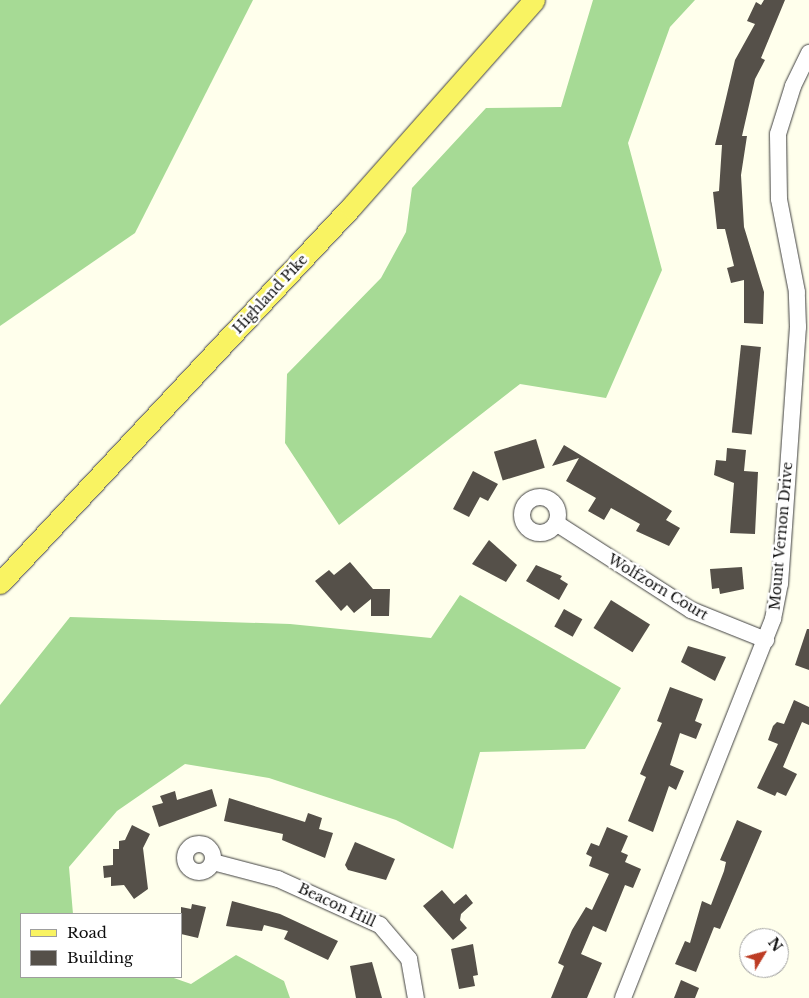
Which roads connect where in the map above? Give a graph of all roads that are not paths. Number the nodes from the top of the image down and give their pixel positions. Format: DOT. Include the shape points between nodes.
graph roads {
  1 [pos="534,0"];
  2 [pos="809,54"];
  3 [pos="556,523"];
  4 [pos="0,583"];
  5 [pos="766,640"];
  6 [pos="213,862"];
  7 [pos="416,998"];
  8 [pos="623,998"];
  1 -- 4 [label="main road, Highland Pike" via="344,214"];
  2 -- 5 [label="street, Mount Vernon Drive" via="793,86 778,134 779,190 797,292 798,327 780,584"];
  3 -- 5 [label="street, Wolfzorn Court" via="691,610"];
  5 -- 8 [label="street, Mount Vernon Drive"];
  6 -- 7 [label="street, Beacon Hill" via="278,879 380,925 409,959"];
}
